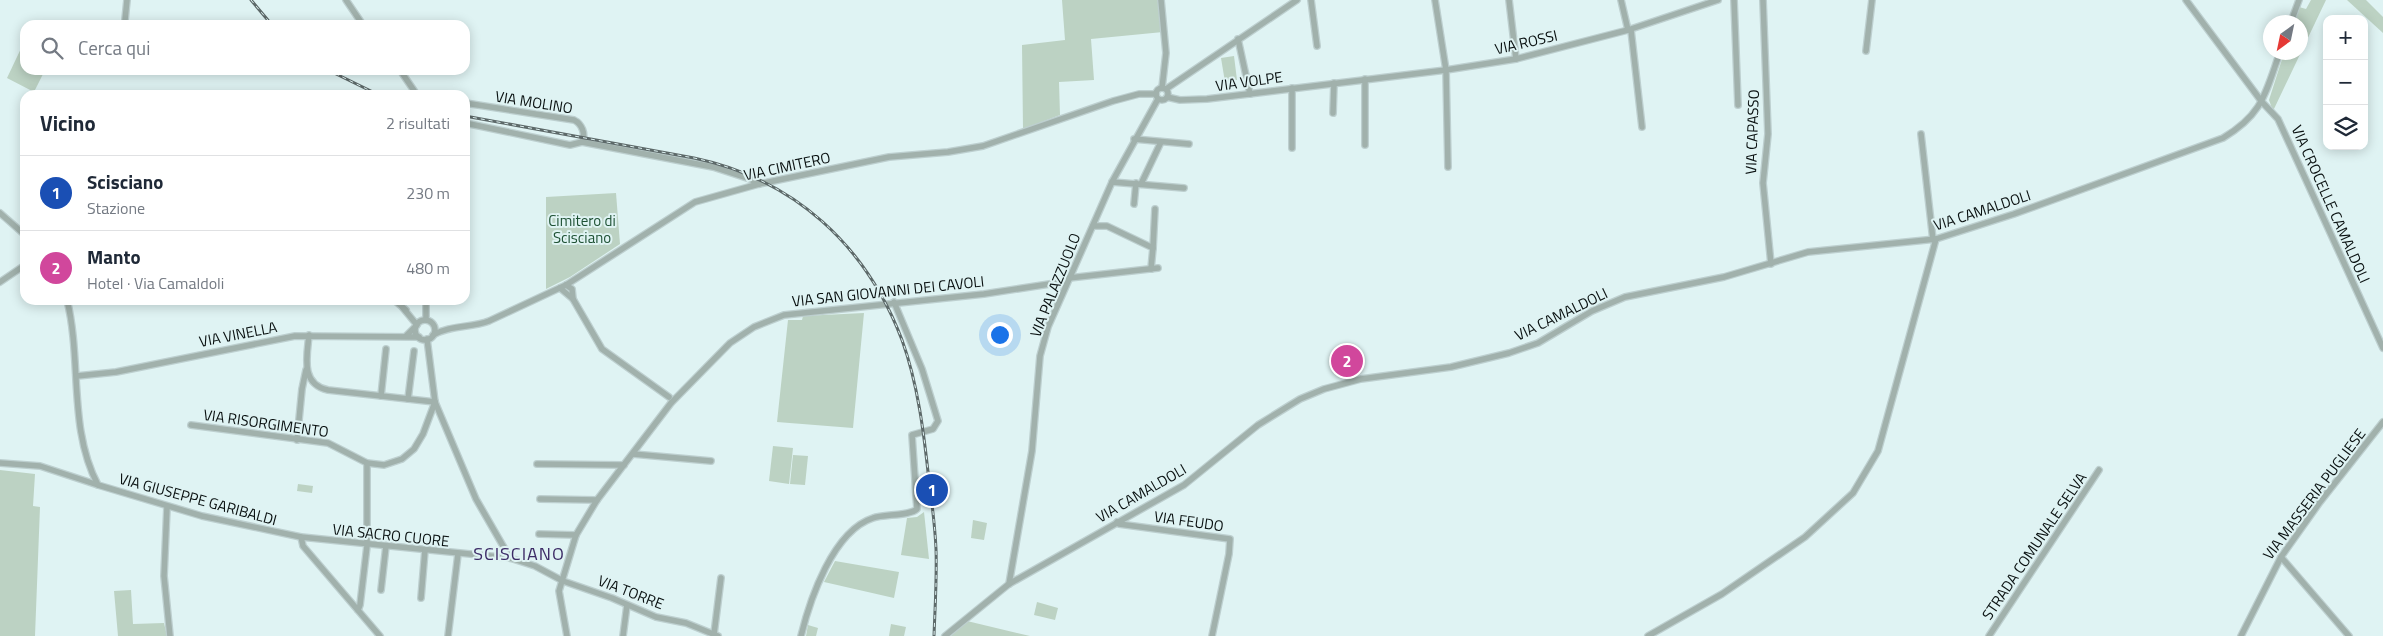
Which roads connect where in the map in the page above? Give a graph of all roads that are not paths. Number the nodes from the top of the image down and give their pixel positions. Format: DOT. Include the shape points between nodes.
graph roads {
  1 [pos="127,0"];
  2 [pos="346,0"];
  3 [pos="1161,0"];
  4 [pos="1297,0"];
  5 [pos="1311,0"];
  6 [pos="1435,0"];
  7 [pos="1508,0"];
  8 [pos="1622,0"];
  9 [pos="1718,0"];
  10 [pos="1734,0"];
  11 [pos="1763,0"];
  12 [pos="1872,0"];
  13 [pos="2186,0"];
  14 [pos="2299,0"];
  15 [pos="2294,15"];
  16 [pos="125,20"];
  17 [pos="360,20"];
  18 [pos="1630,30"];
  19 [pos="1238,40"];
  20 [pos="1317,46"];
  21 [pos="1866,51"];
  22 [pos="1516,59"];
  23 [pos="2277,60"];
  24 [pos="1446,70"];
  25 [pos="404,75"];
  26 [pos="1365,79"];
  27 [pos="1334,83"];
  28 [pos="1164,88"];
  29 [pos="1292,88"];
  30 [pos="414,90"];
  31 [pos="1250,94"];
  32 [pos="1157,97"];
  33 [pos="1167,97"];
  34 [pos="2261,103"];
  35 [pos="470,104"];
  36 [pos="1738,105"];
  37 [pos="1333,114"];
  38 [pos="470,124"];
  39 [pos="1642,127"];
  40 [pos="1921,134"];
  41 [pos="1134,139"];
  42 [pos="582,142"];
  43 [pos="1161,142"];
  44 [pos="1189,144"];
  45 [pos="1365,145"];
  46 [pos="1292,148"];
  47 [pos="1448,167"];
  48 [pos="1112,182"];
  49 [pos="759,184"];
  50 [pos="1138,184"];
  51 [pos="1184,188"];
  52 [pos="1134,204"];
  53 [pos="1155,209"];
  54 [pos="0,213"];
  55 [pos="1092,226"];
  56 [pos="20,231"];
  57 [pos="1935,240"];
  58 [pos="1152,248"];
  59 [pos="1771,264"];
  60 [pos="20,268"];
  61 [pos="1158,268"];
  62 [pos="1151,269"];
  63 [pos="578,276"];
  64 [pos="1069,278"];
  65 [pos="0,282"];
  66 [pos="566,284"];
  67 [pos="1066,285"];
  68 [pos="560,288"];
  69 [pos="573,296"];
  70 [pos="894,302"];
  71 [pos="68,305"];
  72 [pos="400,305"];
  73 [pos="426,305"];
  74 [pos="403,308"];
  75 [pos="425,320"];
  76 [pos="433,323"];
  77 [pos="417,326"];
  78 [pos="450,329"];
  79 [pos="309,335"];
  80 [pos="433,335"];
  81 [pos="300,336"];
  82 [pos="406,336"];
  83 [pos="419,337"];
  84 [pos="427,339"];
  85 [pos="306,347"];
  86 [pos="2383,348"];
  87 [pos="386,349"];
  88 [pos="414,351"];
  89 [pos="307,368"];
  90 [pos="76,376"];
  91 [pos="381,396"];
  92 [pos="408,399"];
  93 [pos="668,399"];
  94 [pos="435,402"];
  95 [pos="2383,422"];
  96 [pos="191,425"];
  97 [pos="298,440"];
  98 [pos="633,454"];
  99 [pos="710,461"];
  100 [pos="0,463"];
  101 [pos="367,463"];
  102 [pos="537,464"];
  103 [pos="624,465"];
  104 [pos="2099,470"];
  105 [pos="98,485"];
  106 [pos="540,499"];
  107 [pos="597,500"];
  108 [pos="166,507"];
  109 [pos="1117,522"];
  110 [pos="539,534"];
  111 [pos="576,535"];
  112 [pos="301,537"];
  113 [pos="367,546"];
  114 [pos="386,546"];
  115 [pos="425,550"];
  116 [pos="458,554"];
  117 [pos="2281,557"];
  118 [pos="510,558"];
  119 [pos="721,578"];
  120 [pos="563,581"];
  121 [pos="1009,584"];
  122 [pos="382,590"];
  123 [pos="421,598"];
  124 [pos="627,605"];
  125 [pos="358,610"];
  126 [pos="716,635"];
  127 [pos="170,636"];
  128 [pos="380,636"];
  129 [pos="448,636"];
  130 [pos="567,636"];
  131 [pos="623,636"];
  132 [pos="801,636"];
  133 [pos="945,636"];
  134 [pos="1212,636"];
  135 [pos="1648,636"];
  136 [pos="1989,636"];
  137 [pos="2241,636"];
  138 [pos="2349,636"];
  1 -- 16 [label="street"];
  2 -- 17 [label="street"];
  3 -- 28 [label="street" via="1166,53"];
  4 -- 19 [label="street"];
  5 -- 20 [label="street"];
  6 -- 24 [label="street"];
  7 -- 22 [label="street"];
  8 -- 18 [label="street"];
  9 -- 18 [label="street, VIA ROSSI"];
  10 -- 36 [label="street"];
  11 -- 59 [label="street, VIA CAPASSO" via="1768,134 1762,183"];
  12 -- 21 [label="street"];
  13 -- 34 [label="street, VIA CROCELLE CAMALDOLI"];
  14 -- 15 [label="street"];
  18 -- 22 [label="street, VIA ROSSI"];
  18 -- 39 [label="street"];
  19 -- 28 [label="street"];
  19 -- 31 [label="street"];
  22 -- 24 [label="street, VIA ROSSI"];
  23 -- 34 [label="street"];
  24 -- 26 [label="street, VIA ROSSI"];
  24 -- 47 [label="street"];
  25 -- 30 [label="street"];
  26 -- 27 [label="street, VIA ROSSI"];
  26 -- 45 [label="street"];
  27 -- 29 [label="street, VIA VOLPE"];
  27 -- 37 [label="street"];
  28 -- 32 [label="street, VIA PALAZZUOLO" via="1158,89"];
  28 -- 33 [label="street"];
  29 -- 31 [label="street, VIA VOLPE"];
  29 -- 46 [label="street"];
  31 -- 33 [label="street, VIA VOLPE" via="1180,100"];
  32 -- 33 [label="street, VIA VOLPE" via="1164,100"];
  32 -- 41 [label="street, VIA PALAZZUOLO"];
  32 -- 49 [label="street, VIA CIMITERO" via="1139,94 1113,101 983,146 889,157"];
  34 -- 57 [label="street, VIA CAMALDOLI" via="2247,122 2223,138"];
  34 -- 86 [label="street, VIA CROCELLE CAMALDOLI" via="2278,119 2287,137"];
  35 -- 42 [label="street, VIA MOLINO" via="574,120 583,130"];
  38 -- 42 [label="street" via="570,145"];
  40 -- 57 [label="street"];
  41 -- 43 [label="street"];
  41 -- 48 [label="street, VIA PALAZZUOLO"];
  42 -- 49 [label="street" via="713,167 750,178"];
  43 -- 44 [label="street"];
  43 -- 50 [label="street"];
  48 -- 50 [label="street"];
  48 -- 55 [label="street, VIA PALAZZUOLO"];
  49 -- 63 [label="street, VIA CIMITERO" via="695,202"];
  50 -- 51 [label="street"];
  50 -- 52 [label="street"];
  53 -- 58 [label="street"];
  54 -- 56 [label="street"];
  55 -- 58 [label="street" via="1107,226"];
  55 -- 64 [label="street, VIA PALAZZUOLO"];
  57 -- 59 [label="street, VIA CAMALDOLI" via="1808,252"];
  57 -- 135 [label="street" via="1878,452 1853,493 1798,542 1722,594"];
  58 -- 62 [label="street"];
  59 -- 109 [label="street, VIA CAMALDOLI" via="1625,297 1592,311 1538,343 1509,353 1468,364 1361,379 1324,389 1284,408 1184,485"];
  60 -- 65 [label="street"];
  61 -- 62 [label="street"];
  62 -- 64 [label="street"];
  63 -- 66 [label="street, VIA CIMITERO"];
  63 -- 69 [label="street"];
  64 -- 67 [label="street, VIA PALAZZUOLO"];
  66 -- 68 [label="street, VIA CIMITERO"];
  66 -- 69 [label="street"];
  67 -- 70 [label="street, VIA SAN GIOVANNI DEI CAVOLI" via="1056,283 984,294"];
  67 -- 121 [label="street, VIA PALAZZUOLO" via="1040,356 1032,451"];
  68 -- 69 [label="street"];
  68 -- 78 [label="street, VIA CIMITERO" via="483,324"];
  69 -- 93 [label="street" via="602,349"];
  70 -- 93 [label="street, VIA SAN GIOVANNI DEI CAVOLI" via="784,315 754,327 730,343"];
  70 -- 132 [label="street" via="922,369 938,421 933,430 912,435 918,509 911,513 868,519 847,534 808,606"];
  71 -- 90 [label="street, VIA GIUSEPPE GARIBALDI" via="75,338"];
  72 -- 74 [label="street"];
  73 -- 75 [label="street"];
  74 -- 75 [label="street" via="415,318"];
  74 -- 77 [label="street"];
  75 -- 76 [label="street"];
  75 -- 77 [label="street"];
  76 -- 78 [label="street"];
  76 -- 80 [label="street"];
  77 -- 82 [label="street"];
  77 -- 83 [label="street"];
  78 -- 80 [label="street, VIA CIMITERO"];
  79 -- 81 [label="street, VIA VINELLA"];
  79 -- 82 [label="street, VIA VINELLA"];
  79 -- 85 [label="street"];
  80 -- 84 [label="street"];
  81 -- 85 [label="street"];
  81 -- 90 [label="street, VIA VINELLA" via="116,372"];
  82 -- 83 [label="street, VIA VINELLA"];
  83 -- 84 [label="street"];
  84 -- 94 [label="street"];
  85 -- 89 [label="street"];
  87 -- 91 [label="street"];
  88 -- 92 [label="street"];
  89 -- 91 [label="street" via="314,383 322,389"];
  89 -- 97 [label="street"];
  90 -- 105 [label="street, VIA GIUSEPPE GARIBALDI" via="84,448"];
  91 -- 92 [label="street"];
  92 -- 94 [label="street"];
  93 -- 98 [label="street, VIA SAN GIOVANNI DEI CAVOLI" via="664,412"];
  94 -- 101 [label="street" via="424,434 408,455 384,465"];
  94 -- 118 [label="street" via="476,499"];
  95 -- 117 [label="street, VIA MASSERIA PUGLIESE"];
  96 -- 97 [label="street, VIA RISORGIMENTO"];
  97 -- 101 [label="street, VIA RISORGIMENTO" via="336,446"];
  98 -- 99 [label="street"];
  98 -- 103 [label="street, VIA SAN GIOVANNI DEI CAVOLI"];
  100 -- 105 [label="street" via="40,466"];
  101 -- 113 [label="street"];
  102 -- 103 [label="street"];
  103 -- 107 [label="street, VIA SAN GIOVANNI DEI CAVOLI"];
  104 -- 136 [label="street, STRADA COMUNALE SELVA"];
  105 -- 108 [label="street, VIA GIUSEPPE GARIBALDI"];
  106 -- 107 [label="street"];
  107 -- 111 [label="street, VIA SAN GIOVANNI DEI CAVOLI"];
  108 -- 112 [label="street, VIA GIUSEPPE GARIBALDI"];
  108 -- 127 [label="street" via="164,576"];
  109 -- 121 [label="street, VIA CAMALDOLI"];
  109 -- 134 [label="street, VIA FEUDO" via="1230,540"];
  110 -- 111 [label="street"];
  111 -- 120 [label="street, VIA SAN GIOVANNI DEI CAVOLI"];
  112 -- 113 [label="street, VIA SACRO CUORE"];
  112 -- 125 [label="street" via="303,546"];
  113 -- 114 [label="street, VIA SACRO CUORE"];
  113 -- 125 [label="street"];
  114 -- 115 [label="street, VIA SACRO CUORE"];
  114 -- 122 [label="street"];
  115 -- 116 [label="street, VIA SACRO CUORE"];
  115 -- 123 [label="street"];
  116 -- 118 [label="street, VIA SACRO CUORE"];
  116 -- 129 [label="street"];
  117 -- 137 [label="street, VIA MASSERIA PUGLIESE"];
  117 -- 138 [label="street"];
  118 -- 120 [label="street, VIA SACRO CUORE" via="542,569"];
  119 -- 126 [label="street"];
  120 -- 124 [label="street, VIA TORRE"];
  120 -- 130 [label="street, VIA SAN GIOVANNI DEI CAVOLI" via="559,596"];
  121 -- 133 [label="street, VIA CAMALDOLI"];
  124 -- 126 [label="street, VIA TORRE"];
  124 -- 131 [label="street"];
  125 -- 128 [label="street"];
}
